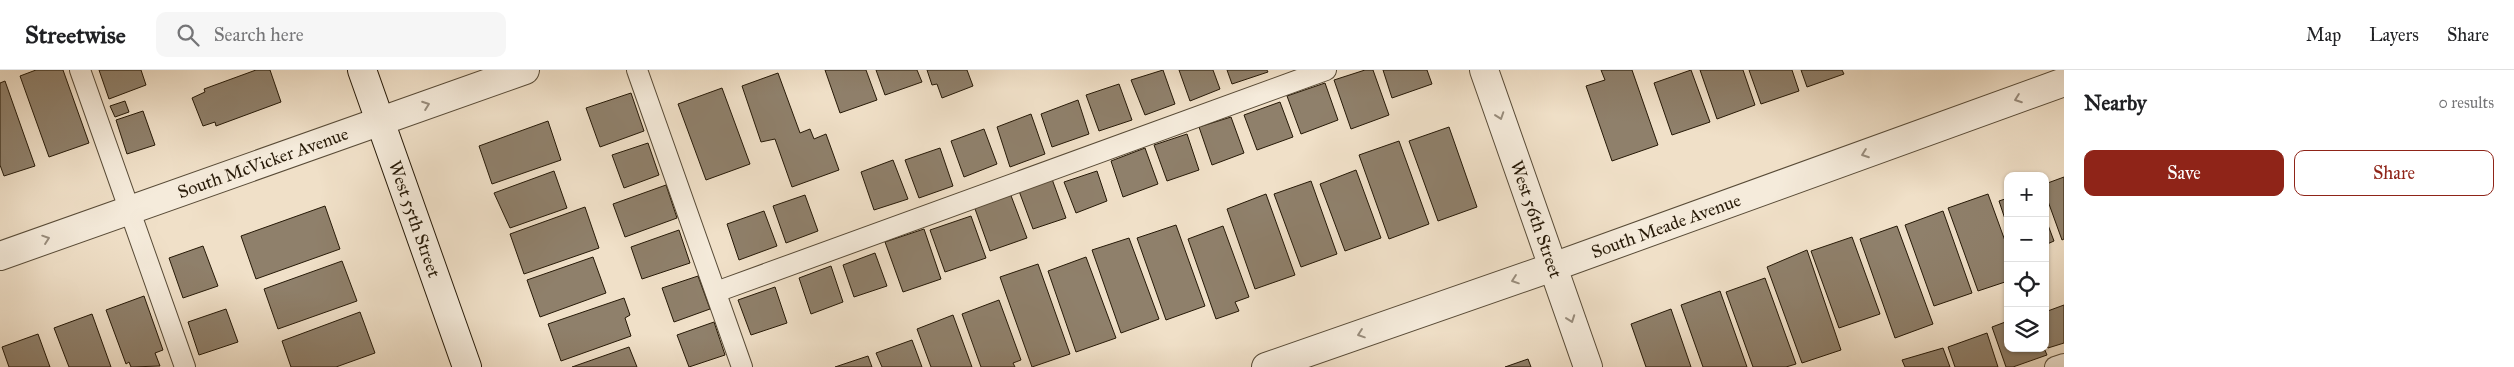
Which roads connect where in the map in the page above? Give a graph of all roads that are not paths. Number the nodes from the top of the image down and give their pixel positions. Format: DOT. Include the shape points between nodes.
graph roads {
  1 [pos="80,70"];
  2 [pos="362,70"];
  3 [pos="525,70"];
  4 [pos="637,70"];
  5 [pos="1326,70"];
  6 [pos="1484,70"];
  7 [pos="2064,82"];
  8 [pos="380,122"];
  9 [pos="129,210"];
  10 [pos="0,256"];
  11 [pos="1553,267"];
  12 [pos="716,292"];
  13 [pos="2064,364"];
  14 [pos="185,367"];
  15 [pos="467,367"];
  16 [pos="742,367"];
  17 [pos="1266,367"];
  18 [pos="1588,367"];
  19 [pos="2055,367"];
  1 -- 9 [label="lane"];
  2 -- 8 [label="street, West 55th Street"];
  8 -- 3 [label="street, South McVicker Avenue, one-way"];
  4 -- 12 [label="lane"];
  5 -- 12 [label="lane"];
  6 -- 11 [label="street, West 56th Street, one-way"];
  7 -- 11 [label="street, South Meade Avenue, one-way"];
  8 -- 9 [label="street, South McVicker Avenue"];
  8 -- 15 [label="street, West 55th Street"];
  10 -- 9 [label="street, South McVicker Avenue, one-way"];
  9 -- 14 [label="lane"];
  11 -- 17 [label="street, South Meade Avenue, one-way"];
  11 -- 18 [label="street, West 56th Street, one-way"];
  12 -- 16 [label="lane"];
  13 -- 19 [label="lane"];
}
